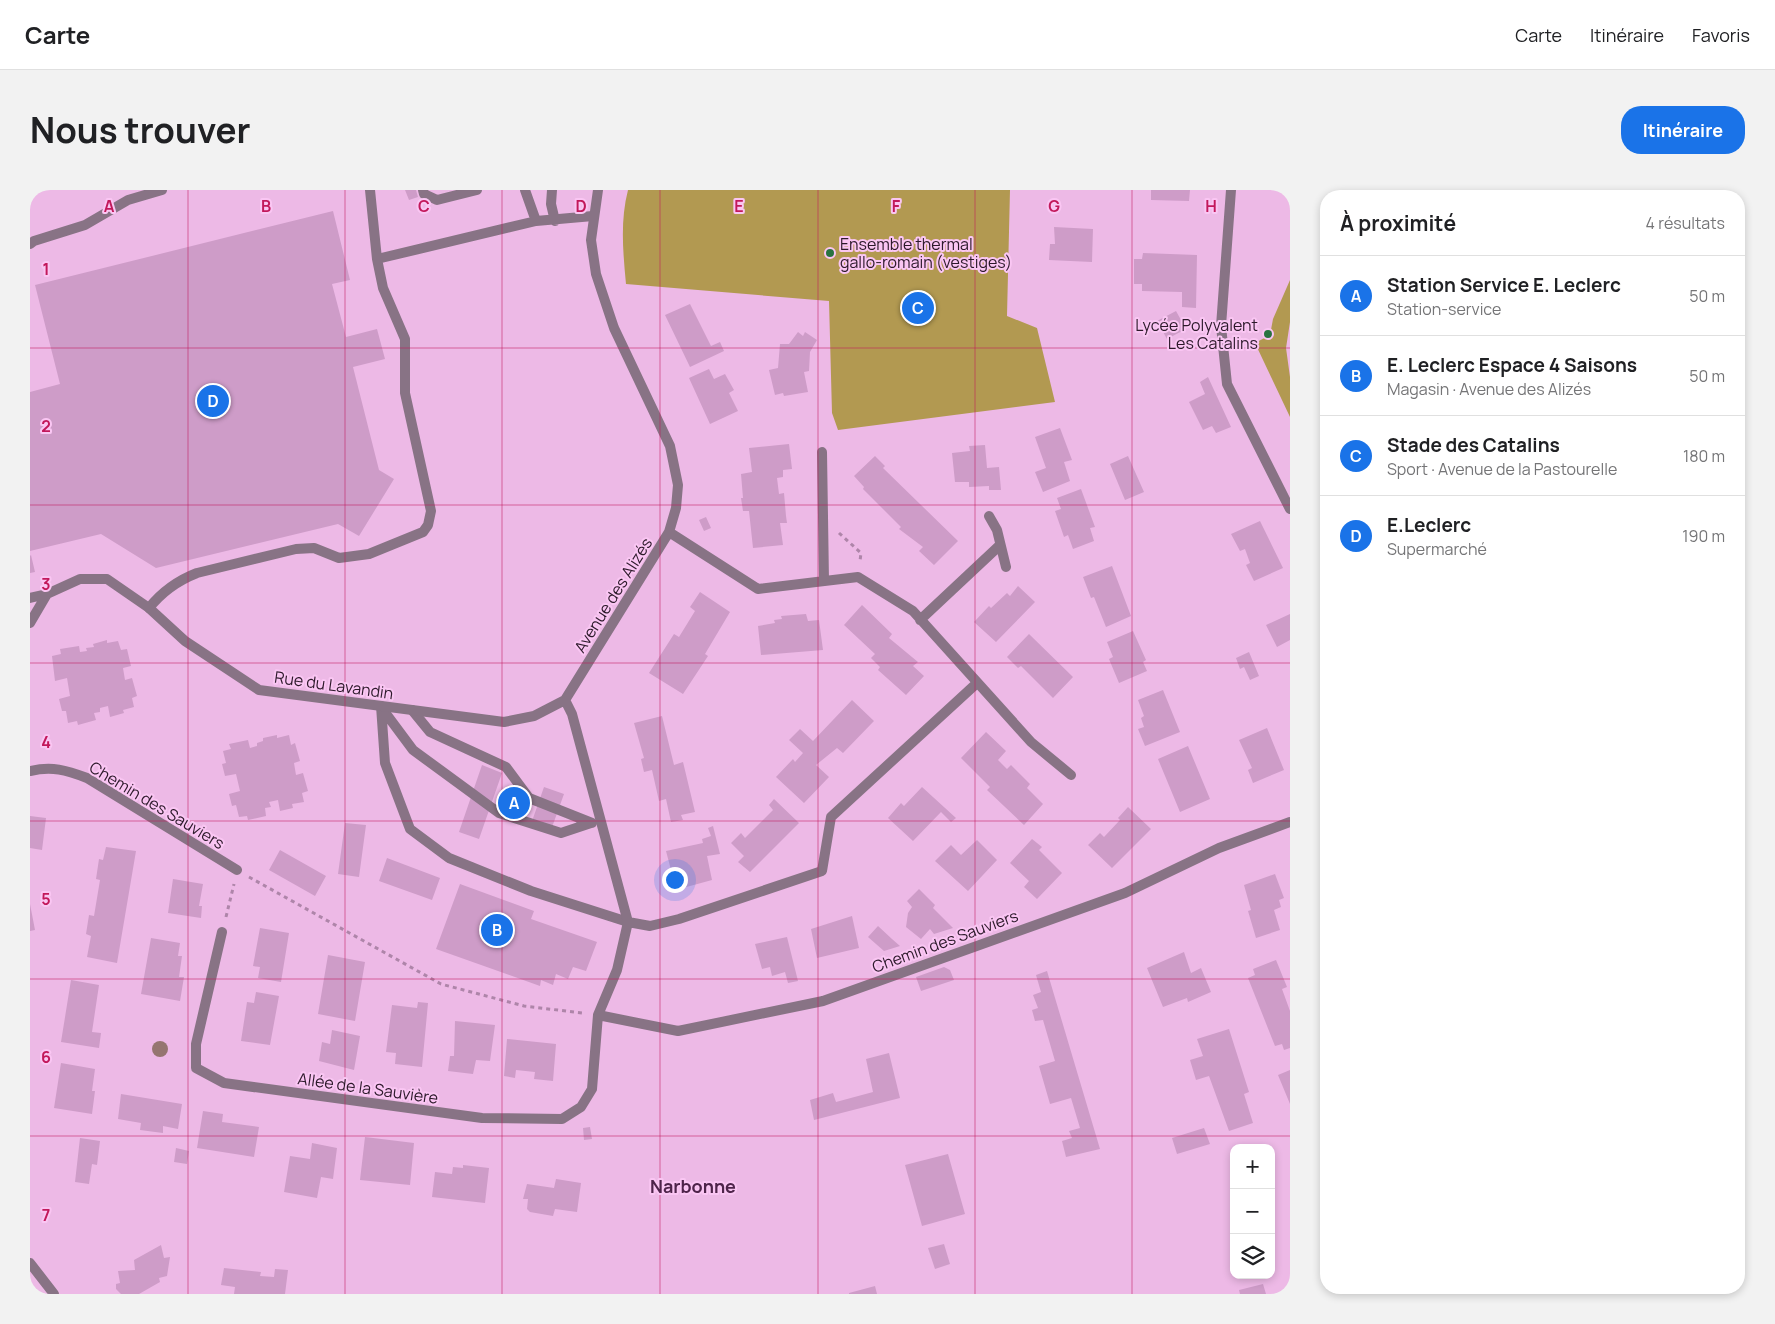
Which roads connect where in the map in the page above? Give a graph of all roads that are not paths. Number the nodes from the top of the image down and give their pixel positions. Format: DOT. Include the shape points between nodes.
graph roads {
  1 [pos="162,190"];
  2 [pos="423,190"];
  3 [pos="477,190"];
  4 [pos="525,190"];
  5 [pos="552,190"];
  6 [pos="598,190"];
  7 [pos="1231,190"];
  8 [pos="370,194"];
  9 [pos="593,216"];
  10 [pos="536,221"];
  11 [pos="555,221"];
  12 [pos="30,244"];
  13 [pos="377,259"];
  14 [pos="822,452"];
  15 [pos="1290,509"];
  16 [pos="989,516"];
  17 [pos="669,532"];
  18 [pos="999,546"];
  19 [pos="1006,567"];
  20 [pos="824,581"];
  21 [pos="47,594"];
  22 [pos="30,598"];
  23 [pos="148,608"];
  24 [pos="920,620"];
  25 [pos="30,623"];
  26 [pos="977,683"];
  27 [pos="565,700"];
  28 [pos="381,706"];
  29 [pos="412,710"];
  30 [pos="30,771"];
  31 [pos="1071,776"];
  32 [pos="602,820"];
  33 [pos="1290,822"];
  34 [pos="591,824"];
  35 [pos="237,870"];
  36 [pos="628,922"];
  37 [pos="222,932"];
  38 [pos="598,1016"];
  39 [pos="30,1263"];
  40 [pos="54,1294"];
  1 -- 12 [label="street" via="128,200 85,225"];
  2 -- 3 [label="street" via="424,194 436,200"];
  4 -- 10 [label="street"];
  5 -- 11 [label="street"];
  6 -- 9 [label="street, Avenue des Alizés"];
  7 -- 15 [label="street" via="1221,326 1228,384"];
  8 -- 13 [label="street"];
  9 -- 11 [label="street"];
  9 -- 17 [label="street, Avenue des Alizés" via="591,240 596,274 611,319 670,446 678,485"];
  10 -- 11 [label="street"];
  10 -- 13 [label="street"];
  13 -- 23 [label="street" via="382,288 405,339 405,393 431,511 423,532 379,551 339,558 314,548 296,549 197,573 186,577"];
  14 -- 20 [label="street"];
  16 -- 18 [label="street" via="997,530"];
  17 -- 20 [label="street" via="758,589"];
  17 -- 27 [label="street, Avenue des Alizés"];
  18 -- 19 [label="street"];
  18 -- 24 [label="street"];
  20 -- 24 [label="street" via="858,577 913,612"];
  21 -- 22 [label="street, Rue du Lavandin"];
  21 -- 23 [label="street, Rue du Lavandin" via="80,579 107,579"];
  21 -- 25 [label="street"];
  23 -- 28 [label="street, Rue du Lavandin" via="185,641 260,690"];
  24 -- 26 [label="street"];
  26 -- 31 [label="street" via="1031,742"];
  26 -- 36 [label="street" via="831,817 822,871 679,919 650,926"];
  27 -- 29 [label="street, Rue du Lavandin" via="534,716 504,722"];
  27 -- 32 [label="street" via="572,714"];
  28 -- 29 [label="street, Rue du Lavandin"];
  28 -- 34 [label="street" via="413,750 499,813 561,833"];
  28 -- 36 [label="street" via="385,763 410,829 449,858 532,891"];
  29 -- 34 [label="street" via="430,732 506,767 529,798"];
  30 -- 35 [label="street, Chemin des Sauviers" via="48,767 87,778"];
  32 -- 34 [label="street"];
  32 -- 36 [label="street"];
  33 -- 38 [label="street, Chemin des Sauviers" via="1220,848 1125,892 823,1000 678,1032"];
  36 -- 38 [label="street" via="617,970"];
  37 -- 38 [label="street, Allée de la Sauvière" via="196,1044 196,1068 224,1083 482,1118 562,1119 581,1108 592,1089"];
  39 -- 40 [label="street"];
}
